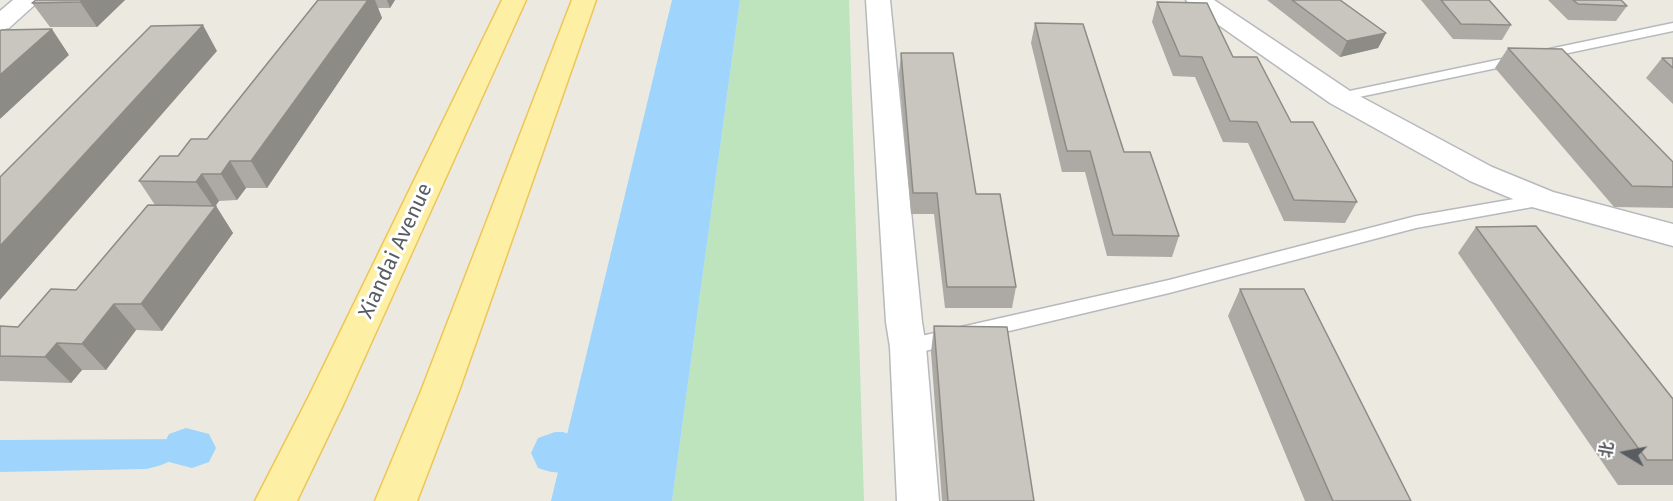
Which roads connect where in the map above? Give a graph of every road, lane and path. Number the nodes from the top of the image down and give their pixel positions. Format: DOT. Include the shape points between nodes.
graph roads {
  1 [pos="28,0"];
  2 [pos="514,0"];
  3 [pos="584,0"];
  4 [pos="878,0"];
  5 [pos="1198,0"];
  6 [pos="0,23"];
  7 [pos="1673,27"];
  8 [pos="1340,97"];
  9 [pos="1543,200"];
  10 [pos="1673,236"];
  11 [pos="908,347"];
  12 [pos="276,501"];
  13 [pos="396,501"];
  14 [pos="918,501"];
  1 -- 6 [label="street"];
  2 -- 12 [label="main road, Xiandai Avenue"];
  3 -- 13 [label="main road"];
  4 -- 11 [label="street"];
  5 -- 8 [label="street"];
  7 -- 8 [label="lane"];
  8 -- 9 [label="street" via="1481,174"];
  9 -- 10 [label="street"];
  9 -- 11 [label="lane" via="1500,204 1405,225 1146,293"];
  11 -- 14 [label="street"];
}
